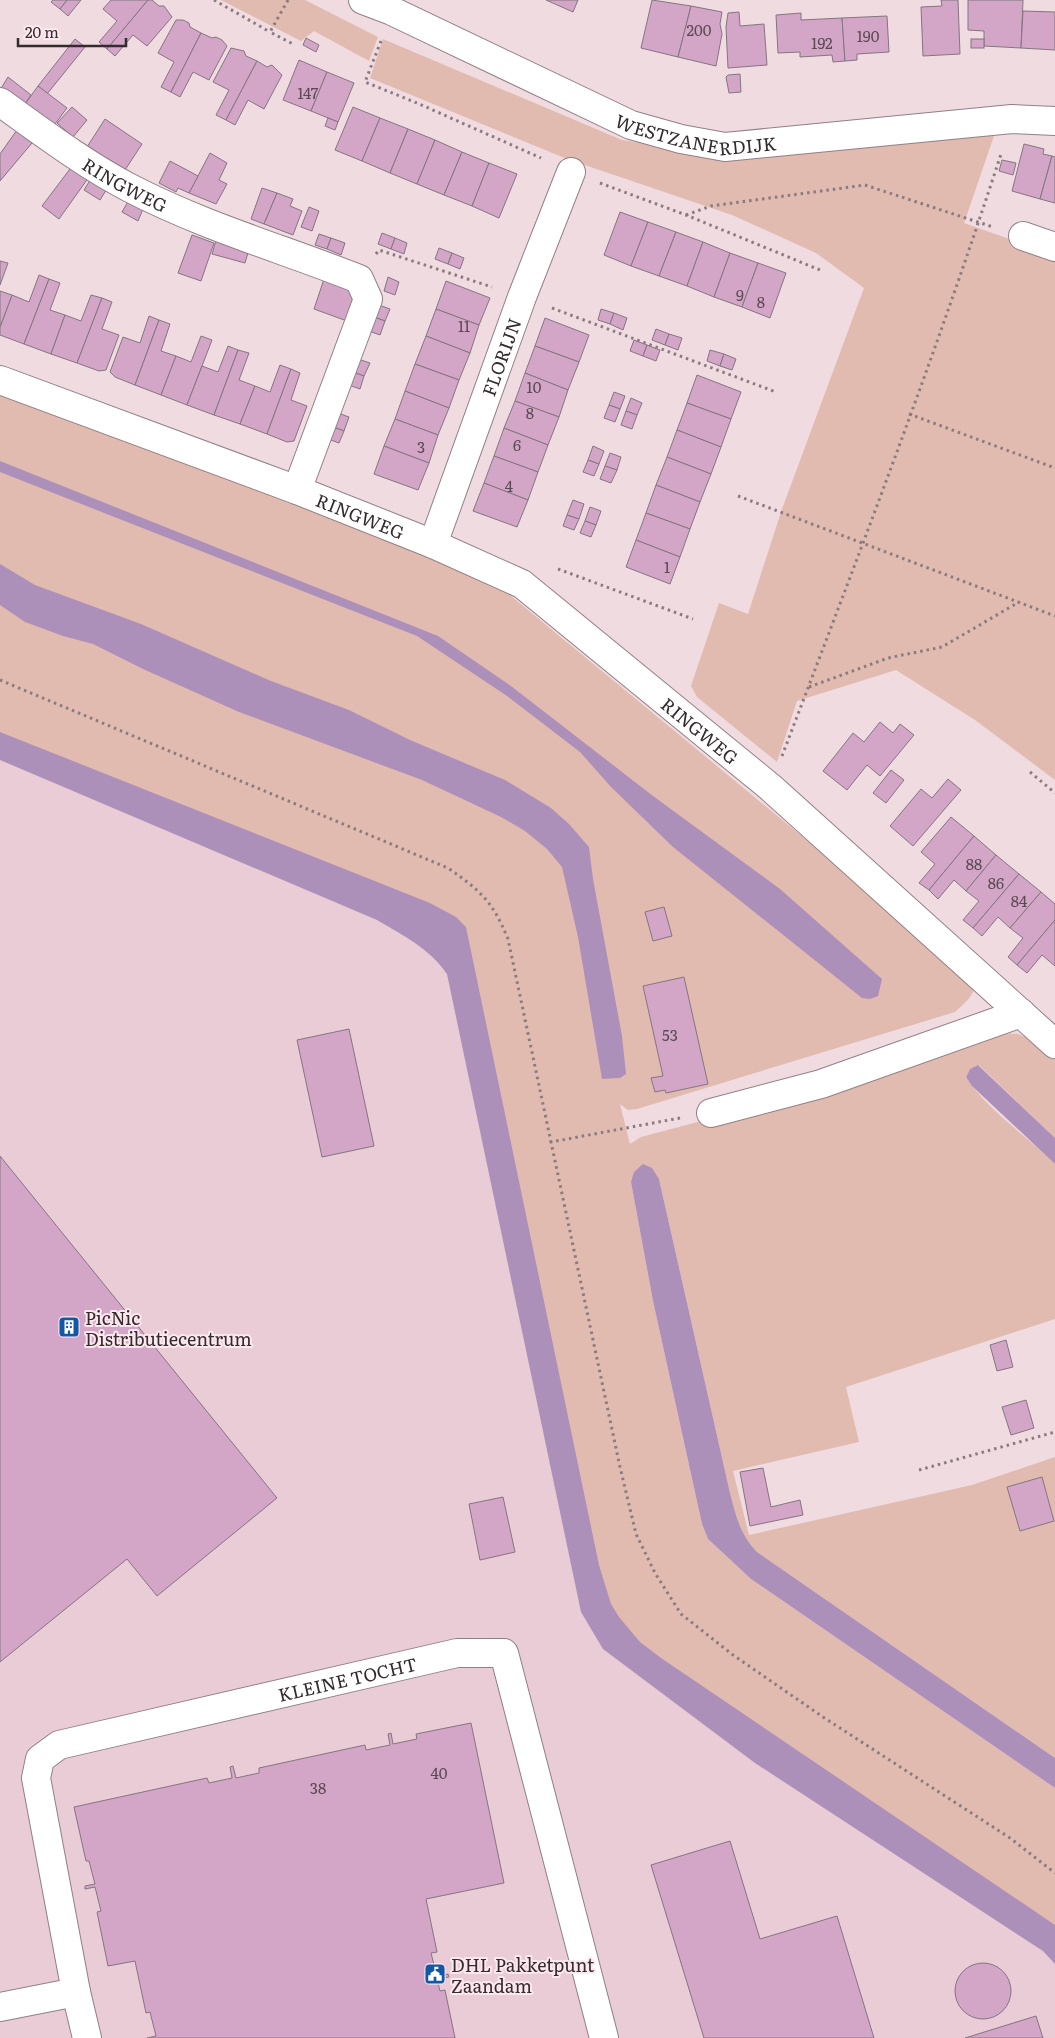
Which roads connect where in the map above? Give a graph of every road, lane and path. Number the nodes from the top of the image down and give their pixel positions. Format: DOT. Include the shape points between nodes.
graph roads {
  1 [pos="214,0"];
  2 [pos="288,0"];
  3 [pos="363,0"];
  4 [pos="270,32"];
  5 [pos="294,44"];
  6 [pos="0,102"];
  7 [pos="1055,121"];
  8 [pos="1002,149"];
  9 [pos="571,172"];
  10 [pos="686,215"];
  11 [pos="979,222"];
  12 [pos="1022,236"];
  13 [pos="1055,247"];
  14 [pos="360,279"];
  15 [pos="522,297"];
  16 [pos="0,380"];
  17 [pos="776,392"];
  18 [pos="909,414"];
  19 [pos="1055,468"];
  20 [pos="297,490"];
  21 [pos="738,496"];
  22 [pos="862,543"];
  23 [pos="432,544"];
  24 [pos="557,569"];
  25 [pos="1020,602"];
  26 [pos="1055,616"];
  27 [pos="693,619"];
  28 [pos="0,680"];
  29 [pos="808,687"];
  30 [pos="1030,772"];
  31 [pos="770,787"];
  32 [pos="1055,793"];
  33 [pos="1021,1013"];
  34 [pos="1055,1044"];
  35 [pos="711,1113"];
  36 [pos="551,1142"];
  37 [pos="1055,1432"];
  38 [pos="919,1470"];
  39 [pos="1055,1873"];
  40 [pos="76,1992"];
  41 [pos="0,2007"];
  42 [pos="87,2038"];
  43 [pos="604,2038"];
  1 -- 4 [label="path"];
  2 -- 4 [label="path"];
  3 -- 7 [label="street, WESTZANERDIJK" via="631,125 725,147 1012,119"];
  4 -- 5 [label="path"];
  6 -- 14 [label="street, RINGWEG" via="63,148 129,187 190,217"];
  8 -- 11 [label="path"];
  9 -- 15 [label="street, FLORIJN"];
  10 -- 11 [label="path" via="711,206 865,185"];
  11 -- 12 [label="path"];
  11 -- 18 [label="path"];
  12 -- 13 [label="street"];
  14 -- 15 [label="path" via="379,250"];
  14 -- 20 [label="street, RINGWEG" via="368,299"];
  15 -- 17 [label="path"];
  15 -- 23 [label="street, FLORIJN"];
  16 -- 20 [label="street, RINGWEG"];
  18 -- 19 [label="path"];
  18 -- 22 [label="path"];
  20 -- 23 [label="street, RINGWEG"];
  21 -- 22 [label="path"];
  22 -- 25 [label="path"];
  22 -- 29 [label="path"];
  23 -- 31 [label="street, RINGWEG" via="522,584"];
  24 -- 27 [label="path"];
  25 -- 26 [label="path"];
  25 -- 29 [label="path" via="942,648 888,658"];
  28 -- 36 [label="path" via="448,868 477,888 497,912 508,939"];
  29 -- 31 [label="path"];
  30 -- 32 [label="path"];
  31 -- 33 [label="street, RINGWEG"];
  33 -- 34 [label="street, RINGWEG"];
  33 -- 35 [label="street" via="821,1084"];
  35 -- 36 [label="path"];
  36 -- 39 [label="path" via="636,1534 655,1573 681,1614 732,1655 1010,1838"];
  37 -- 38 [label="path"];
  40 -- 41 [label="street"];
  40 -- 42 [label="street, KLEINE TOCHT"];
  40 -- 43 [label="street, KLEINE TOCHT" via="36,1778 40,1759 59,1745 447,1655 504,1653"];
}
